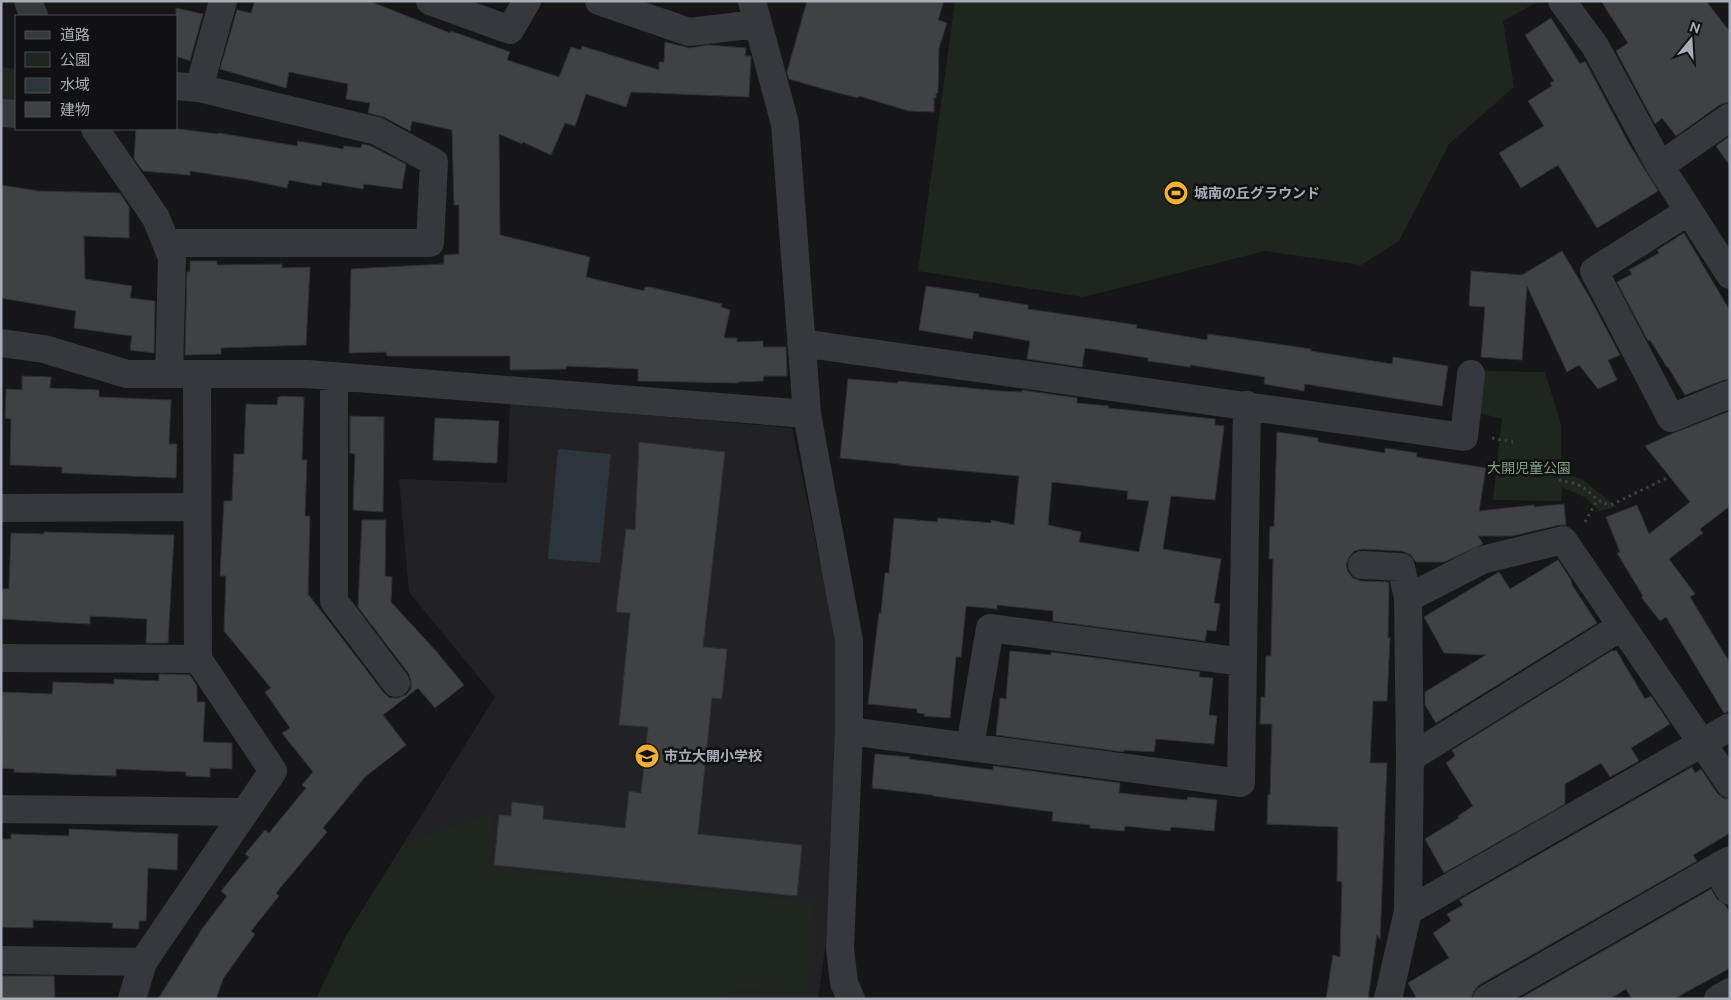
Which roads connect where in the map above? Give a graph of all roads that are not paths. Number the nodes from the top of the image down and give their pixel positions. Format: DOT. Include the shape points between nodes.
graph roads {
  1 [pos="28,1"];
  2 [pos="223,1"];
  3 [pos="430,1"];
  4 [pos="527,1"];
  5 [pos="599,1"];
  6 [pos="1562,1"];
  7 [pos="755,13"];
  8 [pos="34,15"];
  9 [pos="188,87"];
  10 [pos="1,113"];
  11 [pos="15,114"];
  12 [pos="1730,117"];
  13 [pos="96,130"];
  14 [pos="1660,166"];
  15 [pos="1689,211"];
  16 [pos="166,243"];
  17 [pos="1730,275"];
  18 [pos="801,342"];
  19 [pos="1,343"];
  20 [pos="169,374"];
  21 [pos="197,374"];
  22 [pos="1471,374"];
  23 [pos="334,376"];
  24 [pos="1730,394"];
  25 [pos="1247,405"];
  26 [pos="807,414"];
  27 [pos="197,507"];
  28 [pos="1,508"];
  29 [pos="1362,565"];
  30 [pos="1408,598"];
  31 [pos="1622,626"];
  32 [pos="1,658"];
  33 [pos="198,659"];
  34 [pos="1243,662"];
  35 [pos="396,683"];
  36 [pos="1730,726"];
  37 [pos="849,731"];
  38 [pos="1703,743"];
  39 [pos="970,747"];
  40 [pos="1410,758"];
  41 [pos="1730,784"];
  42 [pos="1,809"];
  43 [pos="244,812"];
  44 [pos="1725,873"];
  45 [pos="1408,911"];
  46 [pos="1,960"];
  47 [pos="143,962"];
  48 [pos="1730,992"];
  49 [pos="132,999"];
  50 [pos="851,999"];
  51 [pos="1388,999"];
  52 [pos="1487,999"];
  53 [pos="1718,999"];
  1 -- 8 [label="street"];
  2 -- 9 [label="street"];
  3 -- 4 [label="street" via="510,30"];
  5 -- 7 [label="street" via="689,32"];
  6 -- 14 [label="street" via="1595,46"];
  7 -- 18 [label="street" via="784,124"];
  9 -- 16 [label="street" via="377,131 434,162 430,243"];
  10 -- 11 [label="street"];
  12 -- 14 [label="street"];
  13 -- 16 [label="street" via="156,218"];
  14 -- 15 [label="street"];
  15 -- 17 [label="street"];
  15 -- 24 [label="street" via="1594,271 1671,418"];
  16 -- 20 [label="street" via="172,258"];
  18 -- 25 [label="street"];
  18 -- 26 [label="street"];
  19 -- 20 [label="street" via="44,349 127,374"];
  20 -- 21 [label="street"];
  21 -- 23 [label="street"];
  21 -- 27 [label="street"];
  22 -- 25 [label="street" via="1464,437"];
  23 -- 26 [label="street"];
  23 -- 35 [label="street" via="334,601"];
  25 -- 34 [label="street"];
  26 -- 37 [label="street" via="848,641"];
  27 -- 28 [label="street"];
  27 -- 33 [label="street"];
  29 -- 30 [label="street" via="1401,567"];
  30 -- 31 [label="street" via="1482,560 1563,540"];
  30 -- 40 [label="street"];
  31 -- 38 [label="street"];
  31 -- 40 [label="street"];
  32 -- 33 [label="street"];
  33 -- 43 [label="street" via="273,771"];
  34 -- 39 [label="street" via="990,628"];
  34 -- 39 [label="street" via="1241,783"];
  36 -- 38 [label="street"];
  37 -- 39 [label="street"];
  37 -- 50 [label="street" via="840,948 844,983"];
  38 -- 41 [label="street"];
  38 -- 45 [label="street"];
  40 -- 45 [label="street"];
  42 -- 43 [label="street"];
  43 -- 47 [label="street"];
  44 -- 52 [label="street"];
  45 -- 51 [label="street"];
  46 -- 47 [label="street"];
  47 -- 49 [label="street"];
  48 -- 53 [label="street"];
}
